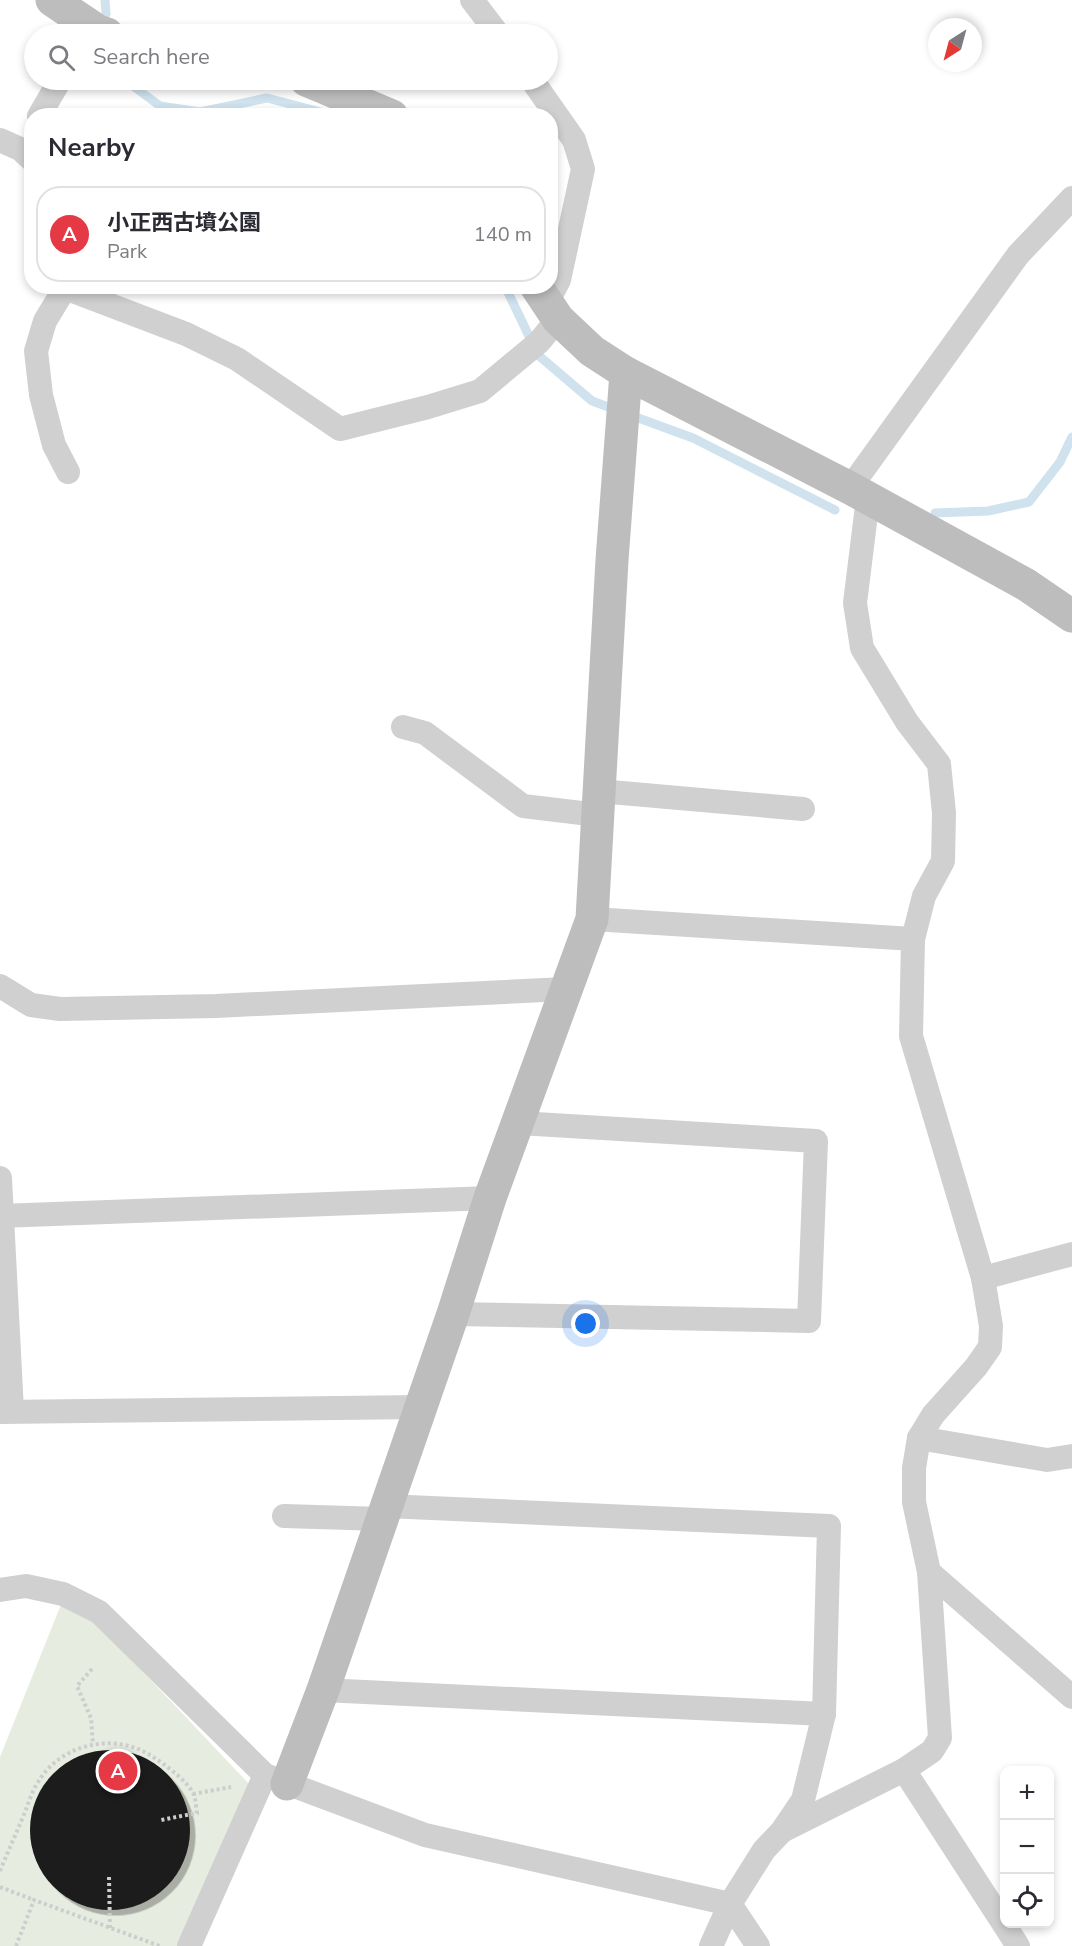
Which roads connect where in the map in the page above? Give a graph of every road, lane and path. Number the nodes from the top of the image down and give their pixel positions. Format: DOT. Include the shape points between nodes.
graph roads {
  1 [pos="52,0"];
  2 [pos="472,0"];
  3 [pos="84,24"];
  4 [pos="490,24"];
  5 [pos="54,90"];
  6 [pos="330,90"];
  7 [pos="538,90"];
  8 [pos="44,108"];
  9 [pos="373,108"];
  10 [pos="551,108"];
  11 [pos="558,118"];
  12 [pos="1072,198"];
  13 [pos="558,282"];
  14 [pos="61,294"];
  15 [pos="83,294"];
  16 [pos="553,294"];
  17 [pos="542,320"];
  18 [pos="624,400"];
  19 [pos="68,472"];
  20 [pos="859,493"];
  21 [pos="1072,616"];
  22 [pos="403,727"];
  23 [pos="598,803"];
  24 [pos="803,809"];
  25 [pos="592,919"];
  26 [pos="913,939"];
  27 [pos="0,986"];
  28 [pos="565,989"];
  29 [pos="519,1124"];
  30 [pos="0,1178"];
  31 [pos="490,1198"];
  32 [pos="1,1216"];
  33 [pos="1072,1254"];
  34 [pos="983,1278"];
  35 [pos="453,1314"];
  36 [pos="420,1407"];
  37 [pos="6,1412"];
  38 [pos="919,1438"];
  39 [pos="1072,1456"];
  40 [pos="384,1513"];
  41 [pos="284,1516"];
  42 [pos="930,1572"];
  43 [pos="0,1590"];
  44 [pos="92,1669"];
  45 [pos="323,1690"];
  46 [pos="1072,1697"];
  47 [pos="824,1714"];
  48 [pos="93,1744"];
  49 [pos="904,1770"];
  50 [pos="276,1780"];
  51 [pos="161,1820"];
  52 [pos="782,1831"];
  53 [pos="0,1871"];
  54 [pos="109,1877"];
  55 [pos="0,1887"];
  56 [pos="34,1900"];
  57 [pos="730,1904"];
  58 [pos="110,1928"];
  59 [pos="16,1946"];
  60 [pos="160,1946"];
  61 [pos="189,1946"];
  62 [pos="711,1946"];
  63 [pos="758,1946"];
  64 [pos="1018,1946"];
  1 -- 3 [label="street"];
  2 -- 4 [label="street"];
  5 -- 8 [label="street"];
  6 -- 9 [label="street"];
  7 -- 10 [label="street"];
  11 -- 13 [label="street" via="574,140 583,169"];
  12 -- 20 [label="street" via="1018,255"];
  14 -- 19 [label="street" via="45,321 36,351 41,395 54,445"];
  15 -- 17 [label="street" via="186,334 237,359 340,429 480,391"];
  16 -- 17 [label="street"];
  17 -- 18 [label="street" via="592,351"];
  18 -- 20 [label="street"];
  18 -- 23 [label="street"];
  20 -- 21 [label="street" via="1025,584"];
  20 -- 26 [label="street" via="855,603 862,648 907,722 939,764 943,861 924,896"];
  22 -- 23 [label="street" via="424,733 523,806"];
  23 -- 24 [label="street"];
  23 -- 25 [label="street"];
  25 -- 26 [label="street"];
  25 -- 28 [label="street"];
  26 -- 34 [label="street" via="911,1036"];
  27 -- 28 [label="street" via="31,1005 60,1009 216,1006"];
  28 -- 29 [label="street"];
  29 -- 31 [label="street"];
  29 -- 35 [label="street" via="816,1141 809,1322"];
  30 -- 32 [label="street"];
  31 -- 32 [label="street"];
  31 -- 35 [label="street"];
  32 -- 37 [label="street"];
  33 -- 34 [label="street"];
  34 -- 38 [label="street" via="992,1326 990,1347"];
  35 -- 36 [label="street"];
  36 -- 37 [label="street"];
  36 -- 40 [label="street"];
  38 -- 39 [label="street" via="1047,1460"];
  38 -- 42 [label="street" via="914,1502"];
  40 -- 41 [label="street"];
  40 -- 45 [label="street"];
  40 -- 47 [label="street" via="829,1526"];
  42 -- 46 [label="street"];
  42 -- 49 [label="street" via="940,1738 932,1751"];
  43 -- 50 [label="street" via="26,1587 63,1594 99,1612"];
  44 -- 48 [label="path" via="77,1686 91,1718"];
  45 -- 47 [label="street"];
  45 -- 50 [label="street"];
  47 -- 52 [label="street" via="804,1800"];
  48 -- 51 [label="path" via="123,1743 143,1750 187,1786 194,1794 197,1813"];
  48 -- 53 [label="path" via="66,1756 38,1781"];
  49 -- 52 [label="street"];
  49 -- 64 [label="street"];
  50 -- 57 [label="street" via="425,1835"];
  50 -- 61 [label="street"];
  52 -- 57 [label="street" via="764,1850"];
  54 -- 58 [label="path"];
  55 -- 56 [label="path"];
  56 -- 58 [label="path"];
  56 -- 59 [label="path"];
  57 -- 62 [label="street"];
  57 -- 63 [label="street"];
  58 -- 60 [label="path"];
}
